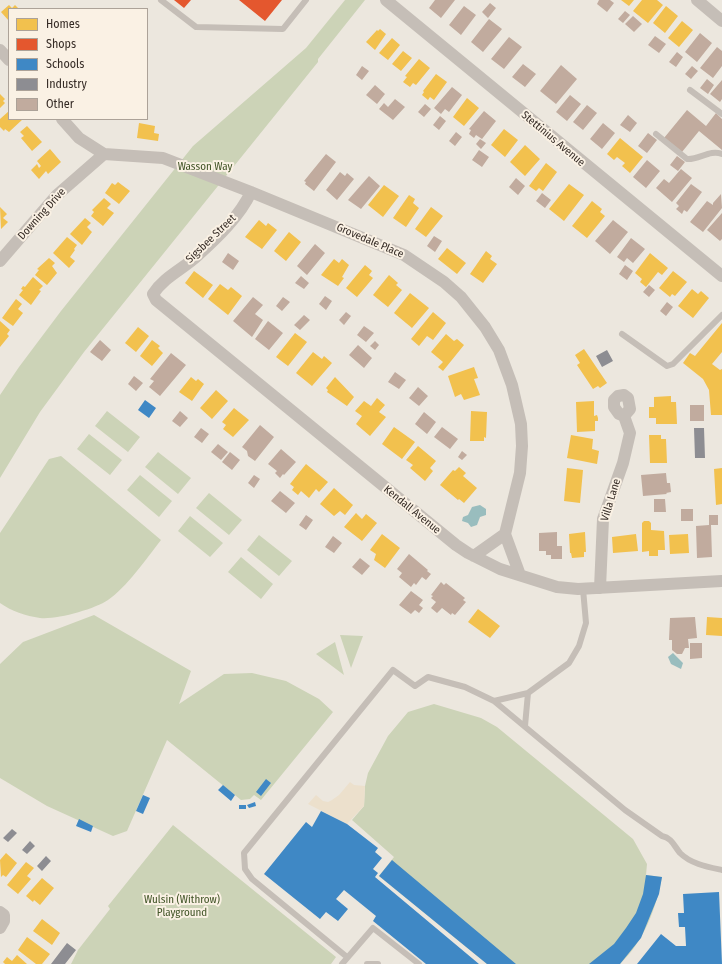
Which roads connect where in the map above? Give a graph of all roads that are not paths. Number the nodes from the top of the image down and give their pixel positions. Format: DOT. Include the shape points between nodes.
graph roads {
  1 [pos="160,0"];
  2 [pos="306,0"];
  3 [pos="386,0"];
  4 [pos="697,0"];
  5 [pos="722,21"];
  6 [pos="0,50"];
  7 [pos="8,59"];
  8 [pos="690,90"];
  9 [pos="722,114"];
  10 [pos="63,120"];
  11 [pos="656,134"];
  12 [pos="104,154"];
  13 [pos="722,154"];
  14 [pos="251,192"];
  15 [pos="0,261"];
  16 [pos="722,276"];
  17 [pos="156,300"];
  18 [pos="722,315"];
  19 [pos="622,334"];
  20 [pos="624,416"];
  21 [pos="505,534"];
  22 [pos="474,556"];
  23 [pos="520,575"];
  24 [pos="722,582"];
  25 [pos="600,588"];
  26 [pos="583,589"];
  27 [pos="528,693"];
  28 [pos="494,701"];
  29 [pos="525,726"];
  30 [pos="722,870"];
  31 [pos="347,957"];
  32 [pos="342,964"];
  33 [pos="367,964"];
  34 [pos="378,964"];
  35 [pos="419,964"];
  1 -- 2 [label="lane" via="196,27 283,29"];
  3 -- 16 [label="street, Stettinius Avenue"];
  4 -- 5 [label="street"];
  6 -- 7 [label="street"];
  8 -- 9 [label="lane"];
  10 -- 12 [label="street, Grovedale Place" via="79,138"];
  11 -- 13 [label="lane" via="687,160 710,153"];
  12 -- 14 [label="street, Grovedale Place" via="163,158"];
  12 -- 15 [label="street, Downing Drive" via="57,195"];
  14 -- 17 [label="street, Sigsbee Street" via="244,206 215,238 197,256 158,286 153,294"];
  14 -- 21 [label="street, Grovedale Place" via="404,255 444,282 464,300 485,327 501,356 512,385 521,424 520,473"];
  17 -- 22 [label="street, Kendall Avenue" via="456,545"];
  18 -- 19 [label="lane" via="674,364 667,366"];
  20 -- 25 [label="street, Villa Lane" via="630,433 623,463 603,519"];
  21 -- 22 [label="street"];
  21 -- 23 [label="street"];
  22 -- 23 [label="street, Kendall Avenue"];
  23 -- 26 [label="street, Kendall Avenue" via="557,587"];
  24 -- 25 [label="street, Kendall Avenue"];
  25 -- 26 [label="street, Kendall Avenue"];
  26 -- 27 [label="lane" via="586,623 579,646 568,663"];
  27 -- 28 [label="lane"];
  27 -- 29 [label="lane"];
  28 -- 29 [label="lane"];
  28 -- 31 [label="lane" via="465,686 428,676 415,686 393,670 244,853 245,869 252,879"];
  29 -- 30 [label="lane" via="625,810 662,836 668,837 680,853 693,862"];
  31 -- 32 [label="lane"];
  31 -- 35 [label="lane" via="373,928"];
  33 -- 34 [label="lane"];
}
